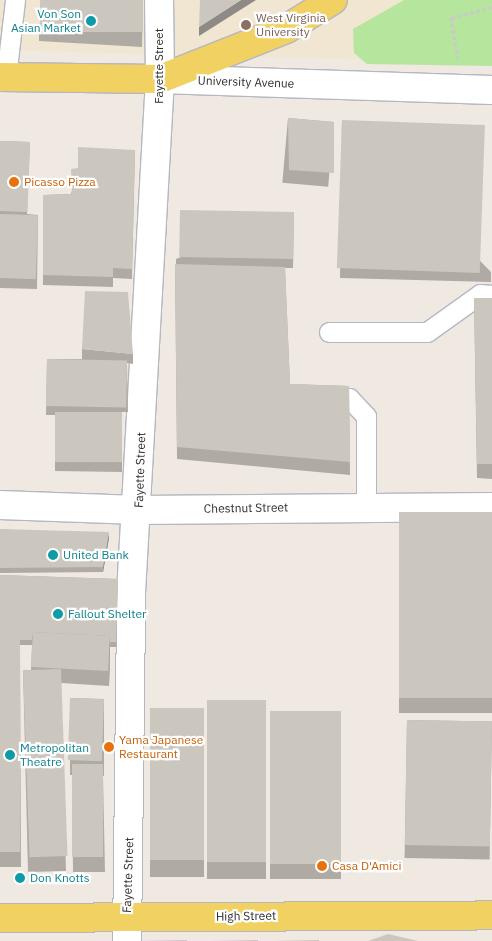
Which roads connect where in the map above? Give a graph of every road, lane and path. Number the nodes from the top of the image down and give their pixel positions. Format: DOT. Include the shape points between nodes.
graph roads {
  1 [pos="16,0"];
  2 [pos="158,0"];
  3 [pos="333,0"];
  4 [pos="492,7"];
  5 [pos="460,68"];
  6 [pos="3,77"];
  7 [pos="160,79"];
  8 [pos="492,90"];
  9 [pos="492,295"];
  10 [pos="329,332"];
  11 [pos="312,397"];
  12 [pos="0,505"];
  13 [pos="366,507"];
  14 [pos="492,507"];
  15 [pos="138,510"];
  16 [pos="492,915"];
  17 [pos="0,918"];
  18 [pos="127,930"];
  1 -- 6 [label="lane"];
  2 -- 7 [label="street, Fayette Street"];
  3 -- 7 [label="main road" via="286,29"];
  4 -- 5 [label="path" via="451,18"];
  6 -- 7 [label="main road, University Avenue"];
  7 -- 8 [label="street, University Avenue"];
  7 -- 15 [label="street, Fayette Street"];
  9 -- 10 [label="lane" via="480,294 427,332"];
  11 -- 13 [label="lane" via="349,398 366,416"];
  12 -- 15 [label="street, Chestnut Street"];
  13 -- 14 [label="street, Chestnut Street"];
  13 -- 15 [label="street, Chestnut Street"];
  15 -- 18 [label="street, Fayette Street" via="131,593"];
  16 -- 18 [label="main road, High Street"];
  17 -- 18 [label="main road, High Street"];
}
